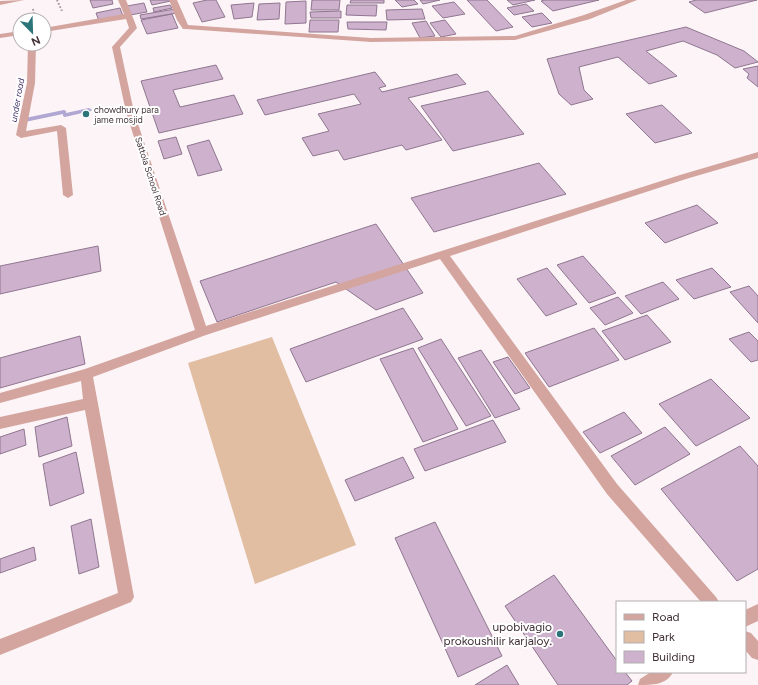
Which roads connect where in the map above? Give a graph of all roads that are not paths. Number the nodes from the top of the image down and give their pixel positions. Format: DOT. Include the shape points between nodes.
graph roads {
  1 [pos="20,0"];
  2 [pos="122,0"];
  3 [pos="173,0"];
  4 [pos="632,0"];
  5 [pos="0,3"];
  6 [pos="128,16"];
  7 [pos="52,29"];
  8 [pos="12,34"];
  9 [pos="0,36"];
  10 [pos="32,52"];
  11 [pos="758,155"];
  12 [pos="68,195"];
  13 [pos="443,255"];
  14 [pos="202,332"];
  15 [pos="86,374"];
  16 [pos="0,398"];
  17 [pos="90,403"];
  18 [pos="0,423"];
  19 [pos="710,601"];
  20 [pos="758,612"];
  21 [pos="746,618"];
  22 [pos="746,640"];
  23 [pos="0,647"];
  24 [pos="758,652"];
  25 [pos="664,673"];
  26 [pos="646,685"];
  1 -- 5 [label="street"];
  2 -- 6 [label="street, Sattola School Road"];
  3 -- 4 [label="street" via="186,28 371,40 515,38 587,17"];
  6 -- 7 [label="street"];
  6 -- 14 [label="street, Sattola School Road" via="133,28 116,47 130,112"];
  8 -- 9 [label="street"];
  10 -- 12 [label="street" via="31,83 21,135 61,128"];
  11 -- 13 [label="street"];
  13 -- 14 [label="street"];
  13 -- 19 [label="street" via="612,489"];
  14 -- 15 [label="street"];
  15 -- 16 [label="street"];
  15 -- 17 [label="street"];
  17 -- 18 [label="street"];
  17 -- 23 [label="street" via="126,597"];
  20 -- 21 [label="street"];
  22 -- 24 [label="street"];
  25 -- 26 [label="street"];
}
